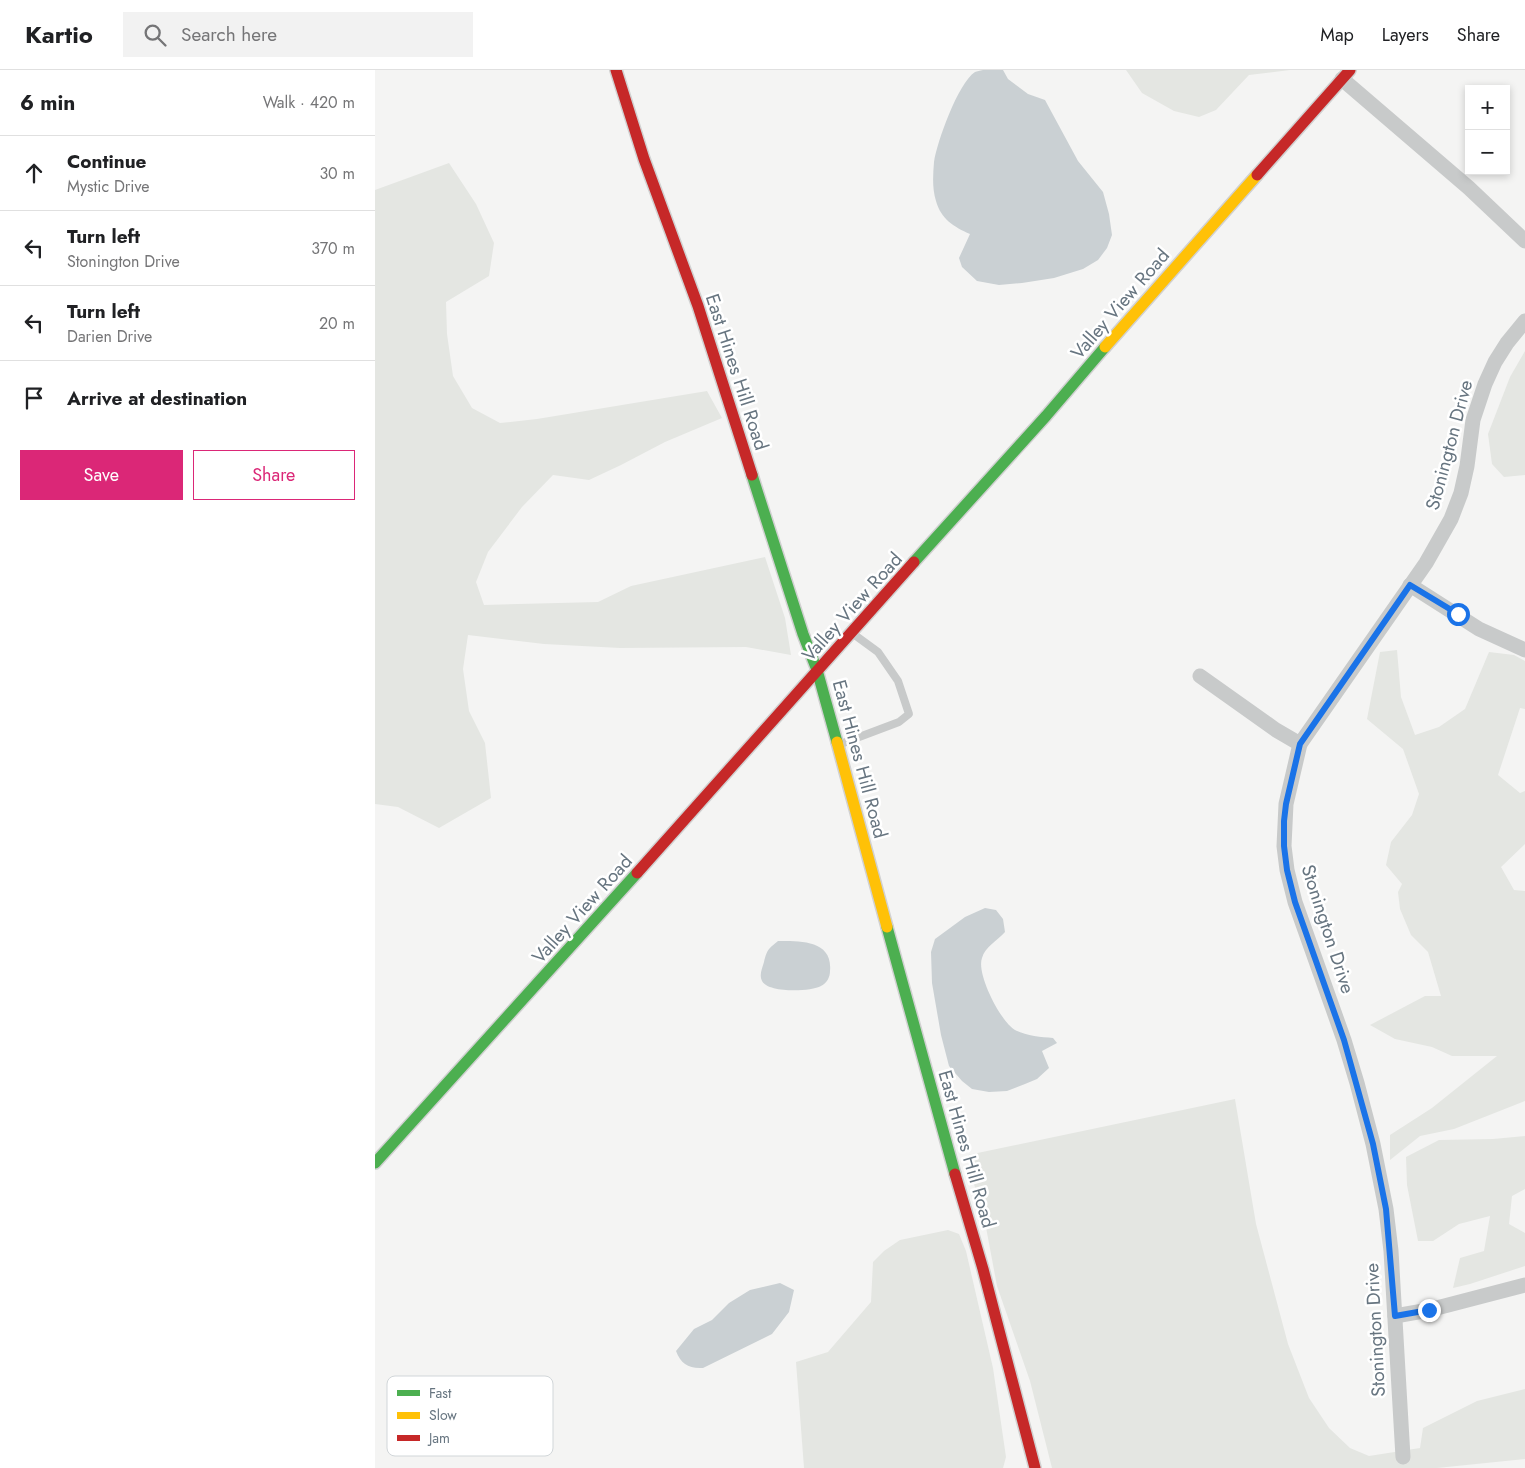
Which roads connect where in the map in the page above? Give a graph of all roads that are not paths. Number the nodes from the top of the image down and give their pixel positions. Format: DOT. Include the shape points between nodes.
graph roads {
  1 [pos="615,70"];
  2 [pos="1346,74"];
  3 [pos="1525,240"];
  4 [pos="1525,321"];
  5 [pos="1410,585"];
  6 [pos="852,633"];
  7 [pos="1525,650"];
  8 [pos="817,670"];
  9 [pos="1199,676"];
  10 [pos="1300,744"];
  11 [pos="838,746"];
  12 [pos="375,1164"];
  13 [pos="1525,1285"];
  14 [pos="1395,1316"];
  15 [pos="1403,1457"];
  16 [pos="1035,1468"];
  1 -- 8 [label="street, East Hines Hill Road" via="698,306"];
  2 -- 3 [label="street"];
  2 -- 6 [label="street, Valley View Road"];
  4 -- 5 [label="street, Stonington Drive" via="1507,343 1485,384 1473,420 1461,492 1451,519 1440,542"];
  5 -- 7 [label="street" via="1479,629"];
  5 -- 10 [label="street, Stonington Drive"];
  6 -- 8 [label="street, Valley View Road"];
  6 -- 11 [label="lane" via="878,652 898,681 909,714 899,722"];
  8 -- 11 [label="street, East Hines Hill Road"];
  8 -- 12 [label="street, Valley View Road"];
  9 -- 10 [label="street"];
  10 -- 14 [label="street, Stonington Drive" via="1286,804 1284,846 1287,870 1295,902 1344,1040 1373,1144 1386,1209"];
  11 -- 16 [label="street, East Hines Hill Road"];
  13 -- 14 [label="street"];
  14 -- 15 [label="street, Stonington Drive"];
}
